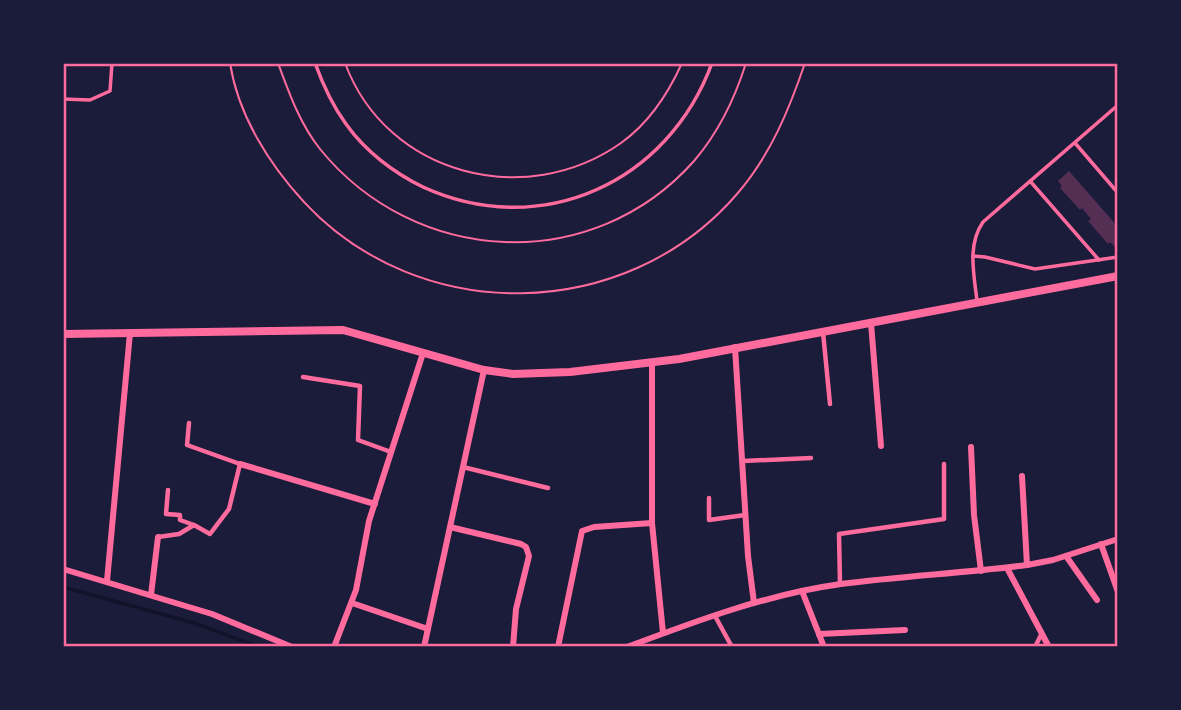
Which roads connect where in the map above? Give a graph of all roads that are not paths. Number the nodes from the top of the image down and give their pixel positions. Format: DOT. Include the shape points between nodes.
graph roads {
  1 [pos="112,63"];
  2 [pos="315,63"];
  3 [pos="712,63"];
  4 [pos="63,100"];
  5 [pos="1118,106"];
  6 [pos="1074,143"];
  7 [pos="1030,181"];
  8 [pos="1118,193"];
  9 [pos="973,256"];
  10 [pos="1118,257"];
  11 [pos="1099,260"];
  12 [pos="1118,276"];
  13 [pos="977,301"];
  14 [pos="871,323"];
  15 [pos="823,331"];
  16 [pos="130,333"];
  17 [pos="63,334"];
  18 [pos="735,347"];
  19 [pos="423,354"];
  20 [pos="652,363"];
  21 [pos="484,370"];
  22 [pos="303,377"];
  23 [pos="830,404"];
  24 [pos="189,423"];
  25 [pos="881,446"];
  26 [pos="971,447"];
  27 [pos="391,452"];
  28 [pos="811,458"];
  29 [pos="743,461"];
  30 [pos="240,464"];
  31 [pos="944,464"];
  32 [pos="462,467"];
  33 [pos="1022,477"];
  34 [pos="548,488"];
  35 [pos="168,490"];
  36 [pos="709,498"];
  37 [pos="375,504"];
  38 [pos="745,515"];
  39 [pos="652,523"];
  40 [pos="194,525"];
  41 [pos="450,527"];
  42 [pos="158,537"];
  43 [pos="1118,539"];
  44 [pos="1101,544"];
  45 [pos="1066,556"];
  46 [pos="1027,565"];
  47 [pos="1007,568"];
  48 [pos="63,569"];
  49 [pos="981,571"];
  50 [pos="107,581"];
  51 [pos="840,584"];
  52 [pos="802,591"];
  53 [pos="1118,592"];
  54 [pos="151,595"];
  55 [pos="1097,600"];
  56 [pos="352,603"];
  57 [pos="754,603"];
  58 [pos="715,616"];
  59 [pos="428,629"];
  60 [pos="905,630"];
  61 [pos="663,633"];
  62 [pos="819,634"];
  63 [pos="1042,634"];
  64 [pos="292,647"];
  65 [pos="334,647"];
  66 [pos="424,647"];
  67 [pos="513,647"];
  68 [pos="558,647"];
  69 [pos="627,647"];
  70 [pos="732,647"];
  71 [pos="824,647"];
  72 [pos="1035,647"];
  73 [pos="1049,647"];
  1 -- 4 [label="lane" via="110,91 90,100"];
  2 -- 3 [label="lane" via="325,91 347,126 375,156 407,180 445,197 482,206 526,208 566,202 605,187 639,166 670,138 693,105"];
  5 -- 6 [label="lane"];
  6 -- 7 [label="lane"];
  6 -- 8 [label="lane"];
  7 -- 9 [label="lane" via="983,222"];
  7 -- 11 [label="lane"];
  9 -- 11 [label="lane" via="1035,269"];
  9 -- 13 [label="lane"];
  10 -- 11 [label="lane"];
  12 -- 13 [label="street"];
  13 -- 14 [label="street"];
  14 -- 15 [label="street"];
  14 -- 25 [label="street"];
  15 -- 18 [label="street"];
  15 -- 23 [label="street"];
  16 -- 17 [label="street"];
  16 -- 19 [label="street" via="343,330"];
  16 -- 50 [label="street"];
  18 -- 20 [label="street"];
  18 -- 29 [label="street"];
  19 -- 21 [label="street"];
  19 -- 27 [label="street"];
  20 -- 21 [label="street" via="528,374"];
  20 -- 39 [label="street"];
  21 -- 32 [label="street"];
  22 -- 27 [label="street" via="360,386 358,440"];
  24 -- 30 [label="street" via="187,446"];
  26 -- 49 [label="street"];
  27 -- 37 [label="street"];
  28 -- 29 [label="street"];
  29 -- 38 [label="street"];
  30 -- 37 [label="street"];
  30 -- 40 [label="street" via="229,509 210,534"];
  31 -- 51 [label="street" via="944,519 839,534"];
  32 -- 34 [label="street"];
  32 -- 41 [label="street"];
  33 -- 46 [label="street"];
  35 -- 40 [label="street" via="166,514 180,514 180,520"];
  36 -- 38 [label="street" via="709,520"];
  37 -- 56 [label="street"];
  38 -- 57 [label="street"];
  39 -- 61 [label="street"];
  39 -- 68 [label="street" via="582,531"];
  40 -- 42 [label="street"];
  41 -- 59 [label="street"];
  41 -- 67 [label="street" via="521,544 528,551"];
  42 -- 54 [label="street"];
  43 -- 44 [label="street"];
  44 -- 45 [label="street"];
  44 -- 53 [label="street"];
  45 -- 46 [label="street"];
  45 -- 55 [label="street"];
  46 -- 47 [label="street"];
  47 -- 49 [label="street"];
  47 -- 63 [label="street"];
  48 -- 50 [label="street"];
  49 -- 51 [label="street"];
  50 -- 54 [label="street"];
  51 -- 52 [label="street"];
  52 -- 57 [label="street"];
  52 -- 62 [label="street"];
  54 -- 64 [label="street"];
  56 -- 59 [label="street"];
  56 -- 65 [label="street"];
  57 -- 58 [label="street"];
  58 -- 61 [label="street"];
  58 -- 70 [label="street"];
  59 -- 66 [label="street"];
  60 -- 62 [label="street"];
  61 -- 69 [label="street"];
  62 -- 71 [label="street"];
  63 -- 72 [label="street"];
  63 -- 73 [label="street"];
}
